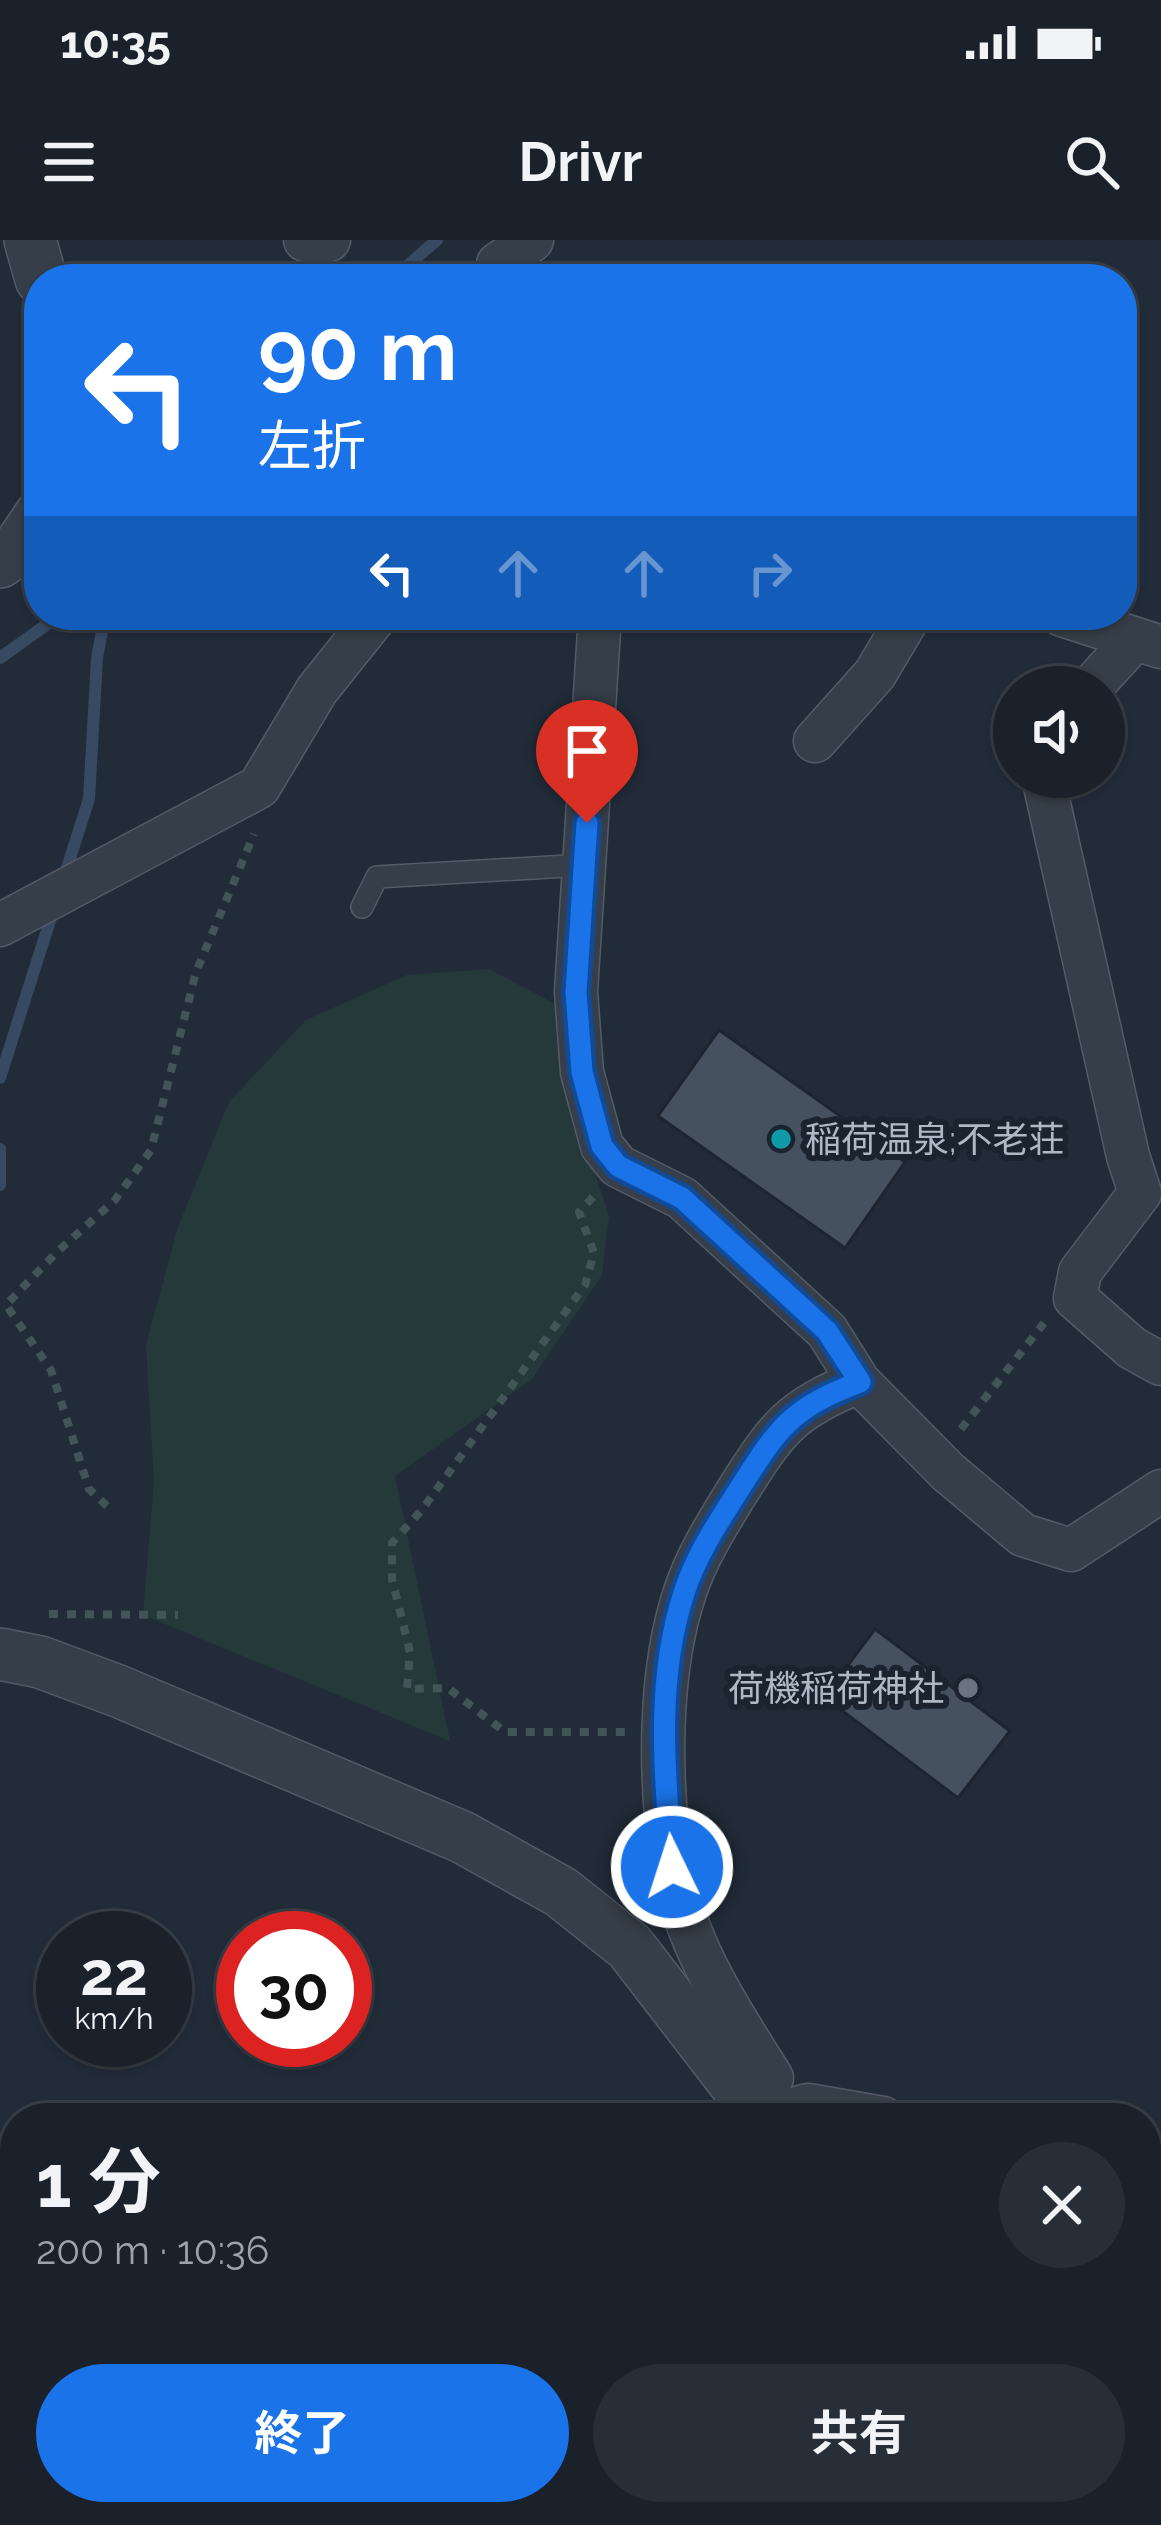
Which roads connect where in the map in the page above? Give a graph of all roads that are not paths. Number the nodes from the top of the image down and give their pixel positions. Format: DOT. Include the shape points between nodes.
graph roads {
  1 [pos="304,240"];
  2 [pos="329,240"];
  3 [pos="24,540"];
  4 [pos="0,562"];
  5 [pos="364,630"];
  6 [pos="599,630"];
  7 [pos="901,630"];
  8 [pos="1108,630"];
  9 [pos="1148,643"];
  10 [pos="1118,666"];
  11 [pos="815,741"];
  12 [pos="1048,798"];
  13 [pos="584,865"];
  14 [pos="362,907"];
  15 [pos="14,917"];
  16 [pos="1151,1179"];
  17 [pos="1161,1364"];
  18 [pos="860,1382"];
  19 [pos="1161,1491"];
  20 [pos="0,1654"];
  21 [pos="756,2103"];
  22 [pos="768,2103"];
  1 -- 2 [label="street"];
  3 -- 4 [label="street"];
  5 -- 15 [label="street" via="259,787"];
  6 -- 13 [label="street"];
  7 -- 11 [label="street" via="875,674"];
  8 -- 9 [label="street"];
  9 -- 10 [label="street"];
  12 -- 16 [label="street" via="1128,1156"];
  13 -- 14 [label="lane" via="377,877"];
  13 -- 18 [label="street" via="576,992 582,1072 602,1146 618,1166 682,1198 827,1331"];
  16 -- 17 [label="street" via="1078,1279 1075,1298"];
  18 -- 19 [label="street" via="1023,1534 1071,1550"];
  18 -- 22 [label="street" via="776,1430 709,1538 684,1594 662,1732 672,1867 705,1970 772,2078"];
  20 -- 21 [label="street" via="118,1691 440,1828 561,1892 630,1947"];
}
